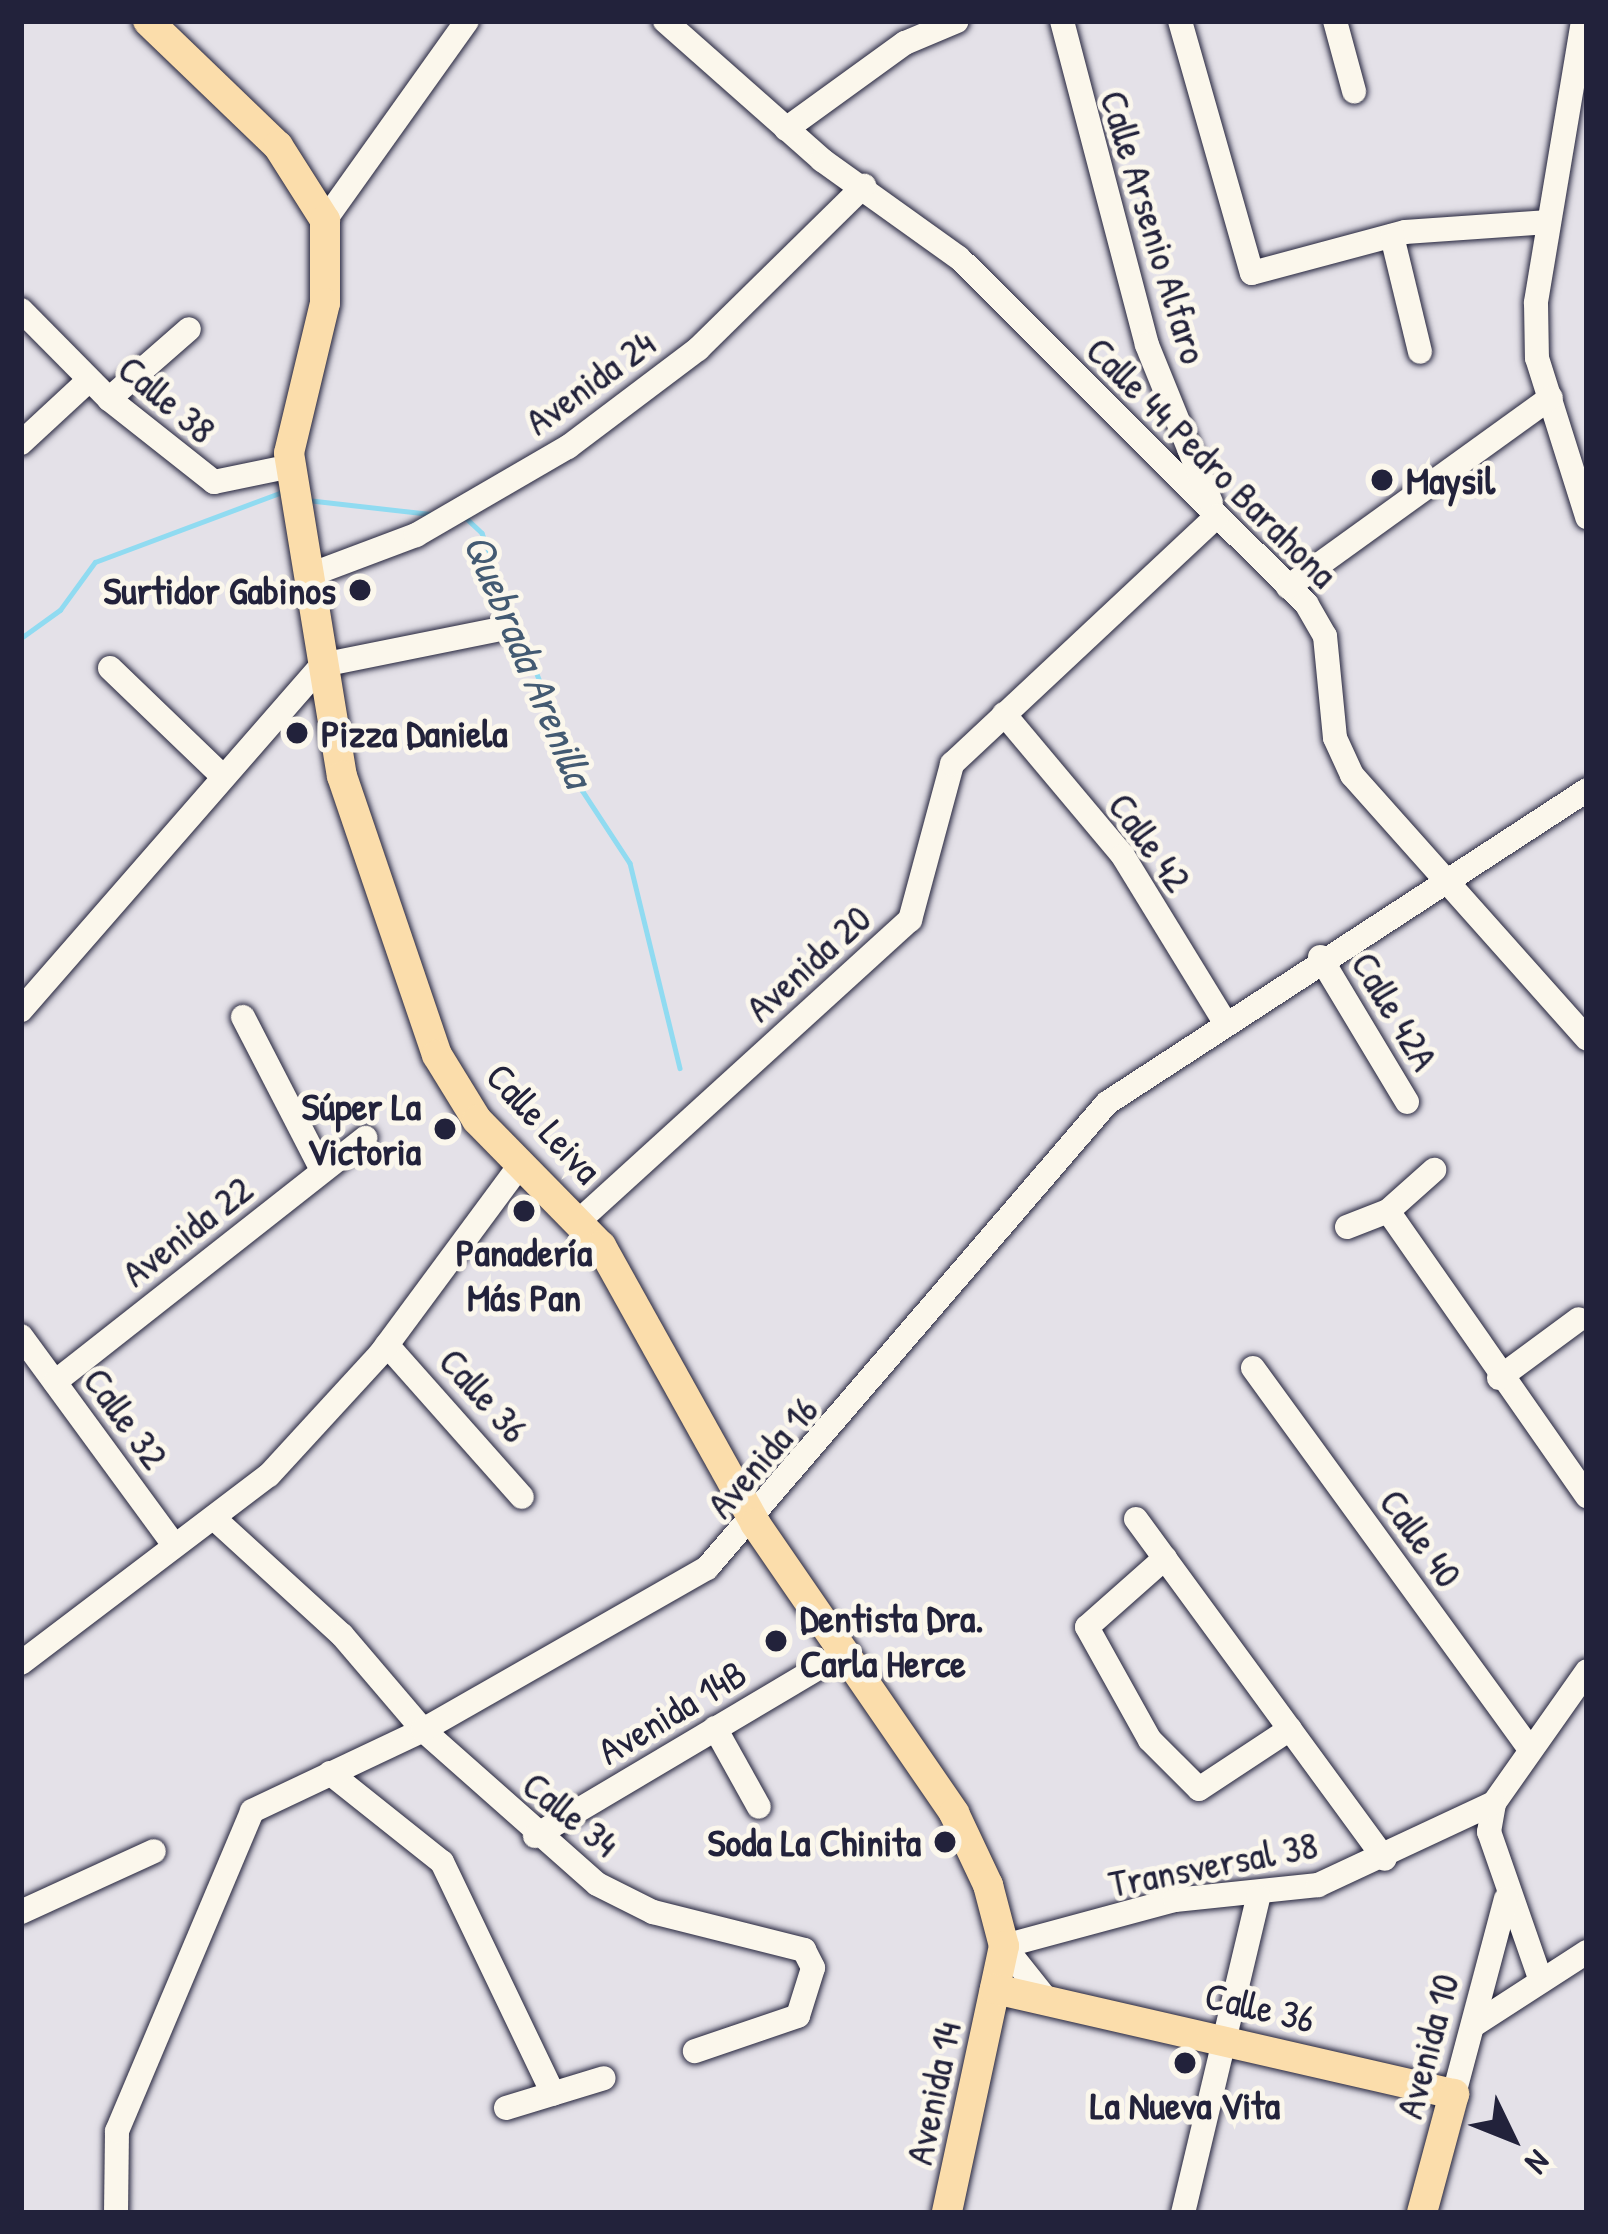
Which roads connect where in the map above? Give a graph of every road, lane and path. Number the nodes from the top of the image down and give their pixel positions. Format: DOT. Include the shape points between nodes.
graph roads {
  1 [pos="148,21"];
  2 [pos="467,21"];
  3 [pos="665,21"];
  4 [pos="957,21"];
  5 [pos="1061,21"];
  6 [pos="1180,21"];
  7 [pos="1335,21"];
  8 [pos="1582,21"];
  9 [pos="1354,91"];
  10 [pos="786,129"];
  11 [pos="864,186"];
  12 [pos="325,220"];
  13 [pos="1549,222"];
  14 [pos="1392,236"];
  15 [pos="21,310"];
  16 [pos="189,329"];
  17 [pos="1420,352"];
  18 [pos="88,381"];
  19 [pos="1550,397"];
  20 [pos="109,399"];
  21 [pos="21,443"];
  22 [pos="291,466"];
  23 [pos="1585,507"];
  24 [pos="1216,516"];
  25 [pos="315,573"];
  26 [pos="1288,587"];
  27 [pos="501,629"];
  28 [pos="322,665"];
  29 [pos="110,668"];
  30 [pos="1004,714"];
  31 [pos="219,773"];
  32 [pos="1587,790"];
  33 [pos="1446,878"];
  34 [pos="1320,957"];
  35 [pos="21,1010"];
  36 [pos="243,1018"];
  37 [pos="1225,1021"];
  38 [pos="1587,1039"];
  39 [pos="1407,1102"];
  40 [pos="364,1138"];
  41 [pos="521,1164"];
  42 [pos="322,1170"];
  43 [pos="1434,1170"];
  44 [pos="1388,1211"];
  45 [pos="580,1220"];
  46 [pos="1347,1227"];
  47 [pos="1579,1319"];
  48 [pos="21,1336"];
  49 [pos="387,1345"];
  50 [pos="1252,1368"];
  51 [pos="1499,1378"];
  52 [pos="55,1382"];
  53 [pos="1587,1496"];
  54 [pos="522,1497"];
  55 [pos="1136,1519"];
  56 [pos="215,1520"];
  57 [pos="755,1523"];
  58 [pos="172,1543"];
  59 [pos="1165,1558"];
  60 [pos="846,1651"];
  61 [pos="21,1664"];
  62 [pos="1587,1671"];
  63 [pos="715,1728"];
  64 [pos="1290,1729"];
  65 [pos="423,1730"];
  66 [pos="1531,1750"];
  67 [pos="330,1773"];
  68 [pos="1494,1803"];
  69 [pos="759,1807"];
  70 [pos="535,1836"];
  71 [pos="154,1851"];
  72 [pos="1385,1859"];
  73 [pos="1258,1897"];
  74 [pos="1506,1899"];
  75 [pos="21,1912"];
  76 [pos="1004,1946"];
  77 [pos="1587,1952"];
  78 [pos="1540,1981"];
  79 [pos="995,1989"];
  80 [pos="1047,2000"];
  81 [pos="1474,2024"];
  82 [pos="1226,2038"];
  83 [pos="695,2051"];
  84 [pos="604,2078"];
  85 [pos="553,2094"];
  86 [pos="1454,2094"];
  87 [pos="506,2108"];
  88 [pos="116,2213"];
  89 [pos="947,2213"];
  90 [pos="1183,2213"];
  91 [pos="1422,2213"];
  1 -- 12 [label="main road" via="278,146"];
  2 -- 12 [label="street"];
  3 -- 10 [label="street, Calle 44 Pedro Barahona"];
  4 -- 10 [label="street" via="905,43"];
  5 -- 24 [label="street, Calle Arsenio Alfaro" via="1147,345"];
  6 -- 14 [label="street" via="1252,273"];
  7 -- 9 [label="street"];
  8 -- 13 [label="street"];
  10 -- 11 [label="street, Calle 44 Pedro Barahona"];
  11 -- 24 [label="street, Calle 44 Pedro Barahona" via="959,258"];
  11 -- 25 [label="street, Avenida 24" via="698,349 568,447 416,535"];
  12 -- 22 [label="main road, Calle Leiva" via="325,302 294,408"];
  13 -- 14 [label="street"];
  13 -- 19 [label="street" via="1536,303"];
  14 -- 17 [label="street"];
  15 -- 18 [label="street, Calle 38"];
  16 -- 20 [label="street"];
  18 -- 20 [label="street, Calle 38"];
  18 -- 21 [label="street"];
  19 -- 23 [label="street"];
  19 -- 26 [label="street"];
  20 -- 22 [label="street, Calle 38" via="214,482"];
  22 -- 25 [label="main road, Calle Leiva"];
  24 -- 26 [label="street, Calle 44 Pedro Barahona"];
  24 -- 30 [label="street, Avenida 20"];
  25 -- 28 [label="main road, Calle Leiva"];
  26 -- 33 [label="street, Calle 44 Pedro Barahona" via="1325,636 1335,738 1352,775"];
  27 -- 28 [label="street"];
  28 -- 31 [label="street"];
  28 -- 41 [label="main road, Calle Leiva" via="342,776 437,1055"];
  29 -- 31 [label="street"];
  30 -- 37 [label="street, Calle 42" via="1123,856"];
  30 -- 45 [label="street, Avenida 20" via="952,764 910,920"];
  31 -- 35 [label="street"];
  32 -- 33 [label="street, Avenida 16"];
  33 -- 34 [label="street, Avenida 16"];
  33 -- 38 [label="street, Calle 44 Pedro Barahona"];
  34 -- 37 [label="street, Avenida 16"];
  34 -- 39 [label="street, Calle 42A"];
  36 -- 42 [label="street"];
  37 -- 57 [label="street, Avenida 16" via="1108,1103"];
  40 -- 42 [label="street, Avenida 22"];
  41 -- 45 [label="main road, Calle Leiva"];
  41 -- 49 [label="street"];
  42 -- 52 [label="street, Avenida 22"];
  43 -- 44 [label="street"];
  44 -- 46 [label="street"];
  44 -- 51 [label="street"];
  45 -- 57 [label="main road, Calle Leiva"];
  47 -- 51 [label="street"];
  48 -- 52 [label="street, Calle 32"];
  49 -- 54 [label="street, Calle 36"];
  49 -- 56 [label="street"];
  50 -- 66 [label="street, Calle 40"];
  51 -- 53 [label="street"];
  52 -- 58 [label="street, Calle 32"];
  55 -- 59 [label="street"];
  56 -- 58 [label="street"];
  56 -- 65 [label="street, Calle 34" via="342,1635"];
  57 -- 60 [label="main road, Calle Leiva"];
  57 -- 65 [label="street, Avenida 16" via="707,1568"];
  58 -- 61 [label="street"];
  59 -- 64 [label="street"];
  59 -- 64 [label="street" via="1080,1633 1150,1741 1191,1786 1213,1787"];
  60 -- 63 [label="street, Avenida 14B"];
  60 -- 76 [label="main road, Calle Leiva" via="968,1839"];
  62 -- 66 [label="street"];
  63 -- 69 [label="street"];
  63 -- 70 [label="street, Avenida 14B"];
  64 -- 72 [label="street"];
  65 -- 67 [label="street, Avenida 16"];
  65 -- 70 [label="street, Calle 34"];
  66 -- 68 [label="street"];
  67 -- 85 [label="street" via="442,1862"];
  67 -- 88 [label="street, Avenida 16" via="252,1811 118,2131"];
  68 -- 72 [label="street, Transversal 38"];
  68 -- 74 [label="street" via="1490,1849"];
  70 -- 83 [label="street, Calle 34" via="653,1912 812,1958 798,2016"];
  71 -- 75 [label="street"];
  72 -- 73 [label="street, Transversal 38"];
  73 -- 76 [label="street, Transversal 38" via="1175,1900"];
  73 -- 82 [label="street"];
  74 -- 78 [label="street"];
  74 -- 81 [label="street, Avenida 10"];
  76 -- 79 [label="main road"];
  76 -- 80 [label="street"];
  77 -- 78 [label="street"];
  78 -- 81 [label="street"];
  79 -- 80 [label="main road, Calle 36"];
  79 -- 89 [label="main road, Avenida 14"];
  80 -- 82 [label="main road, Calle 36"];
  81 -- 86 [label="street, Avenida 10"];
  82 -- 86 [label="main road, Calle 36"];
  82 -- 90 [label="street"];
  84 -- 85 [label="street"];
  85 -- 87 [label="street"];
  86 -- 91 [label="main road, Avenida 10"];
}
